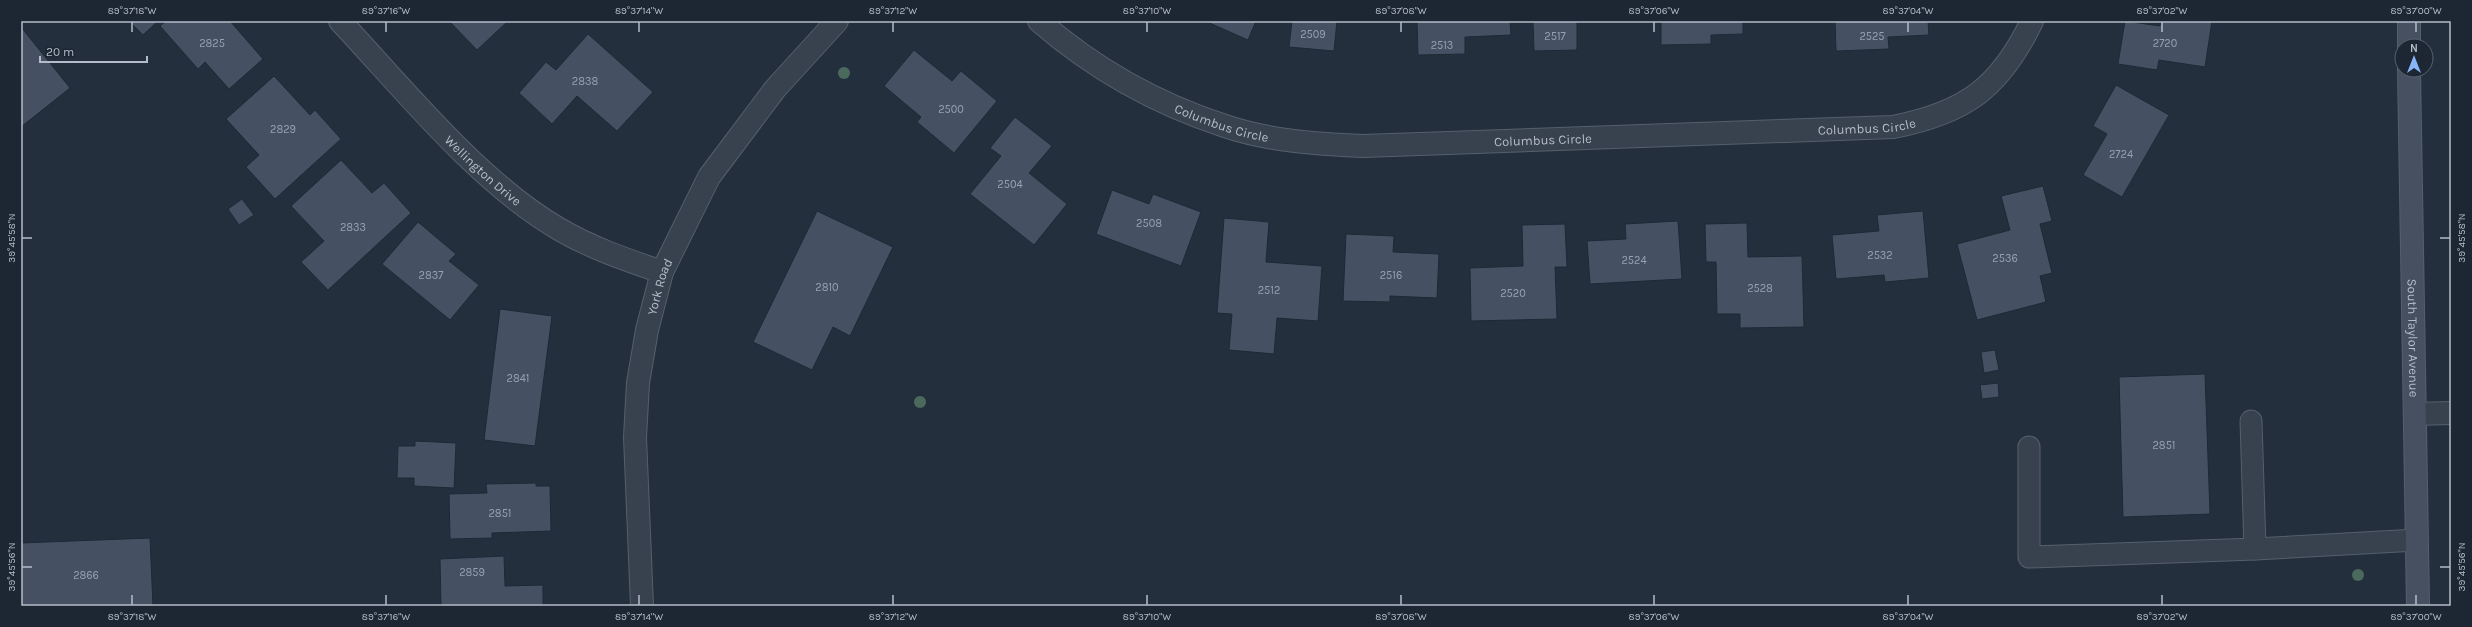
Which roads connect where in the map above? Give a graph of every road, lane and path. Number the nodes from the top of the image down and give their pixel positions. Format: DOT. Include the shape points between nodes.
graph roads {
  1 [pos="340,21"];
  2 [pos="837,21"];
  3 [pos="1039,21"];
  4 [pos="2032,21"];
  5 [pos="2408,21"];
  6 [pos="2409,38"];
  7 [pos="2409,78"];
  8 [pos="662,272"];
  9 [pos="2451,413"];
  10 [pos="2415,414"];
  11 [pos="2251,421"];
  12 [pos="2029,447"];
  13 [pos="2417,540"];
  14 [pos="2255,549"];
  15 [pos="642,606"];
  16 [pos="2418,606"];
  1 -- 8 [label="street, Wellington Drive" via="465,154 523,204 559,229 600,249"];
  2 -- 8 [label="street, York Road" via="775,89 709,178"];
  3 -- 4 [label="street, Columbus Circle" via="1058,38 1130,86 1226,127 1316,144 1363,146 1892,127 1914,123 1946,114 1996,79 2018,50"];
  5 -- 6 [label="street"];
  7 -- 10 [label="street, South Taylor Avenue"];
  8 -- 15 [label="street, York Road" via="647,330 638,383 635,437"];
  9 -- 10 [label="street"];
  10 -- 13 [label="street, South Taylor Avenue"];
  11 -- 14 [label="lane"];
  12 -- 14 [label="lane" via="2029,558"];
  13 -- 14 [label="lane"];
  13 -- 16 [label="street, South Taylor Avenue"];
}
